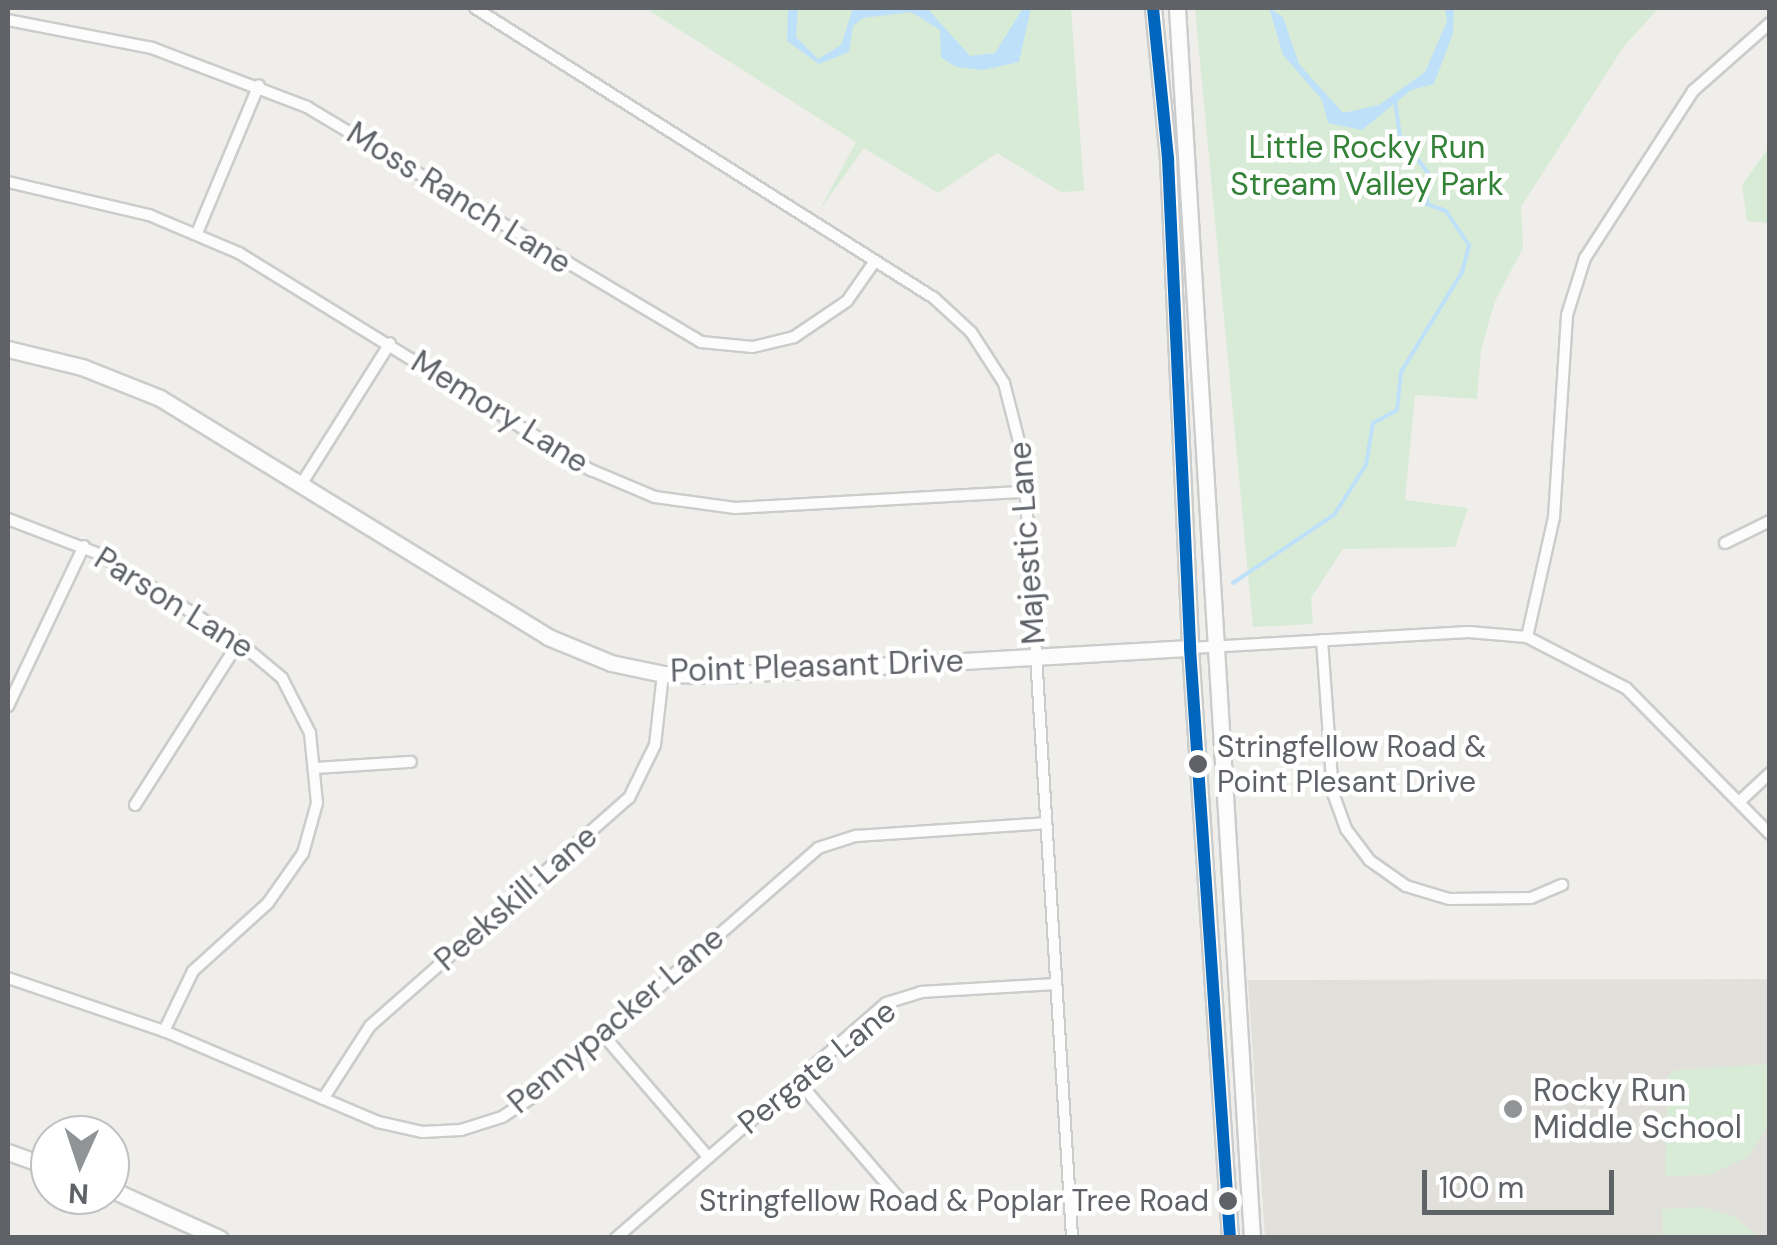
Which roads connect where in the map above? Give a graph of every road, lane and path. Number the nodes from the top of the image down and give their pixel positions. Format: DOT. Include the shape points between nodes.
graph roads {
  1 [pos="476,8"];
  2 [pos="1153,8"];
  3 [pos="1177,8"];
  4 [pos="8,20"];
  5 [pos="1770,23"];
  6 [pos="259,86"];
  7 [pos="8,182"];
  8 [pos="196,233"];
  9 [pos="875,261"];
  10 [pos="390,344"];
  11 [pos="8,349"];
  12 [pos="302,483"];
  13 [pos="1025,492"];
  14 [pos="8,518"];
  15 [pos="1770,521"];
  16 [pos="1725,543"];
  17 [pos="84,546"];
  18 [pos="1527,637"];
  19 [pos="1322,640"];
  20 [pos="239,642"];
  21 [pos="1190,648"];
  22 [pos="1214,648"];
  23 [pos="1036,657"];
  24 [pos="662,674"];
  25 [pos="8,706"];
  26 [pos="411,762"];
  27 [pos="318,768"];
  28 [pos="1770,773"];
  29 [pos="1738,802"];
  30 [pos="135,805"];
  31 [pos="1046,824"];
  32 [pos="1770,834"];
  33 [pos="1562,885"];
  34 [pos="8,978"];
  35 [pos="1054,984"];
  36 [pos="164,1031"];
  37 [pos="604,1036"];
  38 [pos="796,1080"];
  39 [pos="323,1099"];
  40 [pos="708,1157"];
  41 [pos="130,1198"];
  42 [pos="904,1204"];
  43 [pos="219,1238"];
  44 [pos="616,1238"];
  45 [pos="1072,1238"];
  46 [pos="1230,1238"];
  47 [pos="1252,1238"];
  1 -- 9 [label="street, Majestic Lane"];
  2 -- 21 [label="main road" via="1168,159"];
  3 -- 22 [label="main road" via="1190,143"];
  4 -- 6 [label="street, Moss Ranch Lane" via="152,48"];
  5 -- 18 [label="street" via="1693,90 1585,258 1567,316 1554,516"];
  6 -- 8 [label="street"];
  6 -- 9 [label="street, Moss Ranch Lane" via="360,135 672,331 700,342 753,347 794,337 847,301"];
  7 -- 8 [label="street, Memory Lane" via="88,197"];
  8 -- 10 [label="street, Memory Lane" via="270,269"];
  9 -- 13 [label="street, Majestic Lane" via="948,309 988,355 1016,417"];
  10 -- 12 [label="street"];
  10 -- 13 [label="street, Memory Lane" via="592,470 666,500 735,508"];
  11 -- 12 [label="main road, Point Pleasant Drive" via="82,366 160,398"];
  12 -- 24 [label="main road, Point Pleasant Drive" via="548,637 611,663"];
  13 -- 23 [label="street, Majestic Lane"];
  14 -- 17 [label="street, Parson Lane"];
  15 -- 16 [label="street"];
  17 -- 20 [label="street, Parson Lane"];
  17 -- 25 [label="street"];
  18 -- 19 [label="street, Point Pleasant Drive" via="1469,632"];
  18 -- 29 [label="street, Point Pleasant Drive" via="1626,688"];
  19 -- 22 [label="street, Point Pleasant Drive"];
  19 -- 33 [label="street" via="1333,793 1346,829 1369,860 1406,886 1449,899 1532,898"];
  20 -- 27 [label="street, Parson Lane" via="266,661 293,696"];
  20 -- 30 [label="street"];
  21 -- 22 [label="street, Point Pleasant Drive"];
  21 -- 23 [label="main road, Point Pleasant Drive"];
  21 -- 46 [label="main road"];
  22 -- 47 [label="main road"];
  23 -- 24 [label="main road, Point Pleasant Drive"];
  23 -- 31 [label="street, Majestic Lane"];
  24 -- 39 [label="street, Peekskill Lane" via="651,758 628,798 370,1026"];
  26 -- 27 [label="street"];
  27 -- 36 [label="street, Parson Lane" via="312,825 296,865 268,903 193,972"];
  28 -- 29 [label="street"];
  29 -- 32 [label="street, Point Pleasant Drive"];
  31 -- 35 [label="street, Majestic Lane"];
  31 -- 37 [label="street, Pennypacker Lane" via="832,842 802,860"];
  34 -- 36 [label="street, Pennypacker Lane"];
  35 -- 38 [label="street, Pergate Lane" via="896,998"];
  35 -- 45 [label="street, Majestic Lane"];
  36 -- 39 [label="street, Pennypacker Lane"];
  37 -- 39 [label="street, Pennypacker Lane" via="524,1104 461,1130 404,1130"];
  37 -- 40 [label="street"];
  38 -- 40 [label="street, Pergate Lane"];
  38 -- 42 [label="street"];
  40 -- 44 [label="street, Pergate Lane"];
  41 -- 43 [label="main road"];
}
